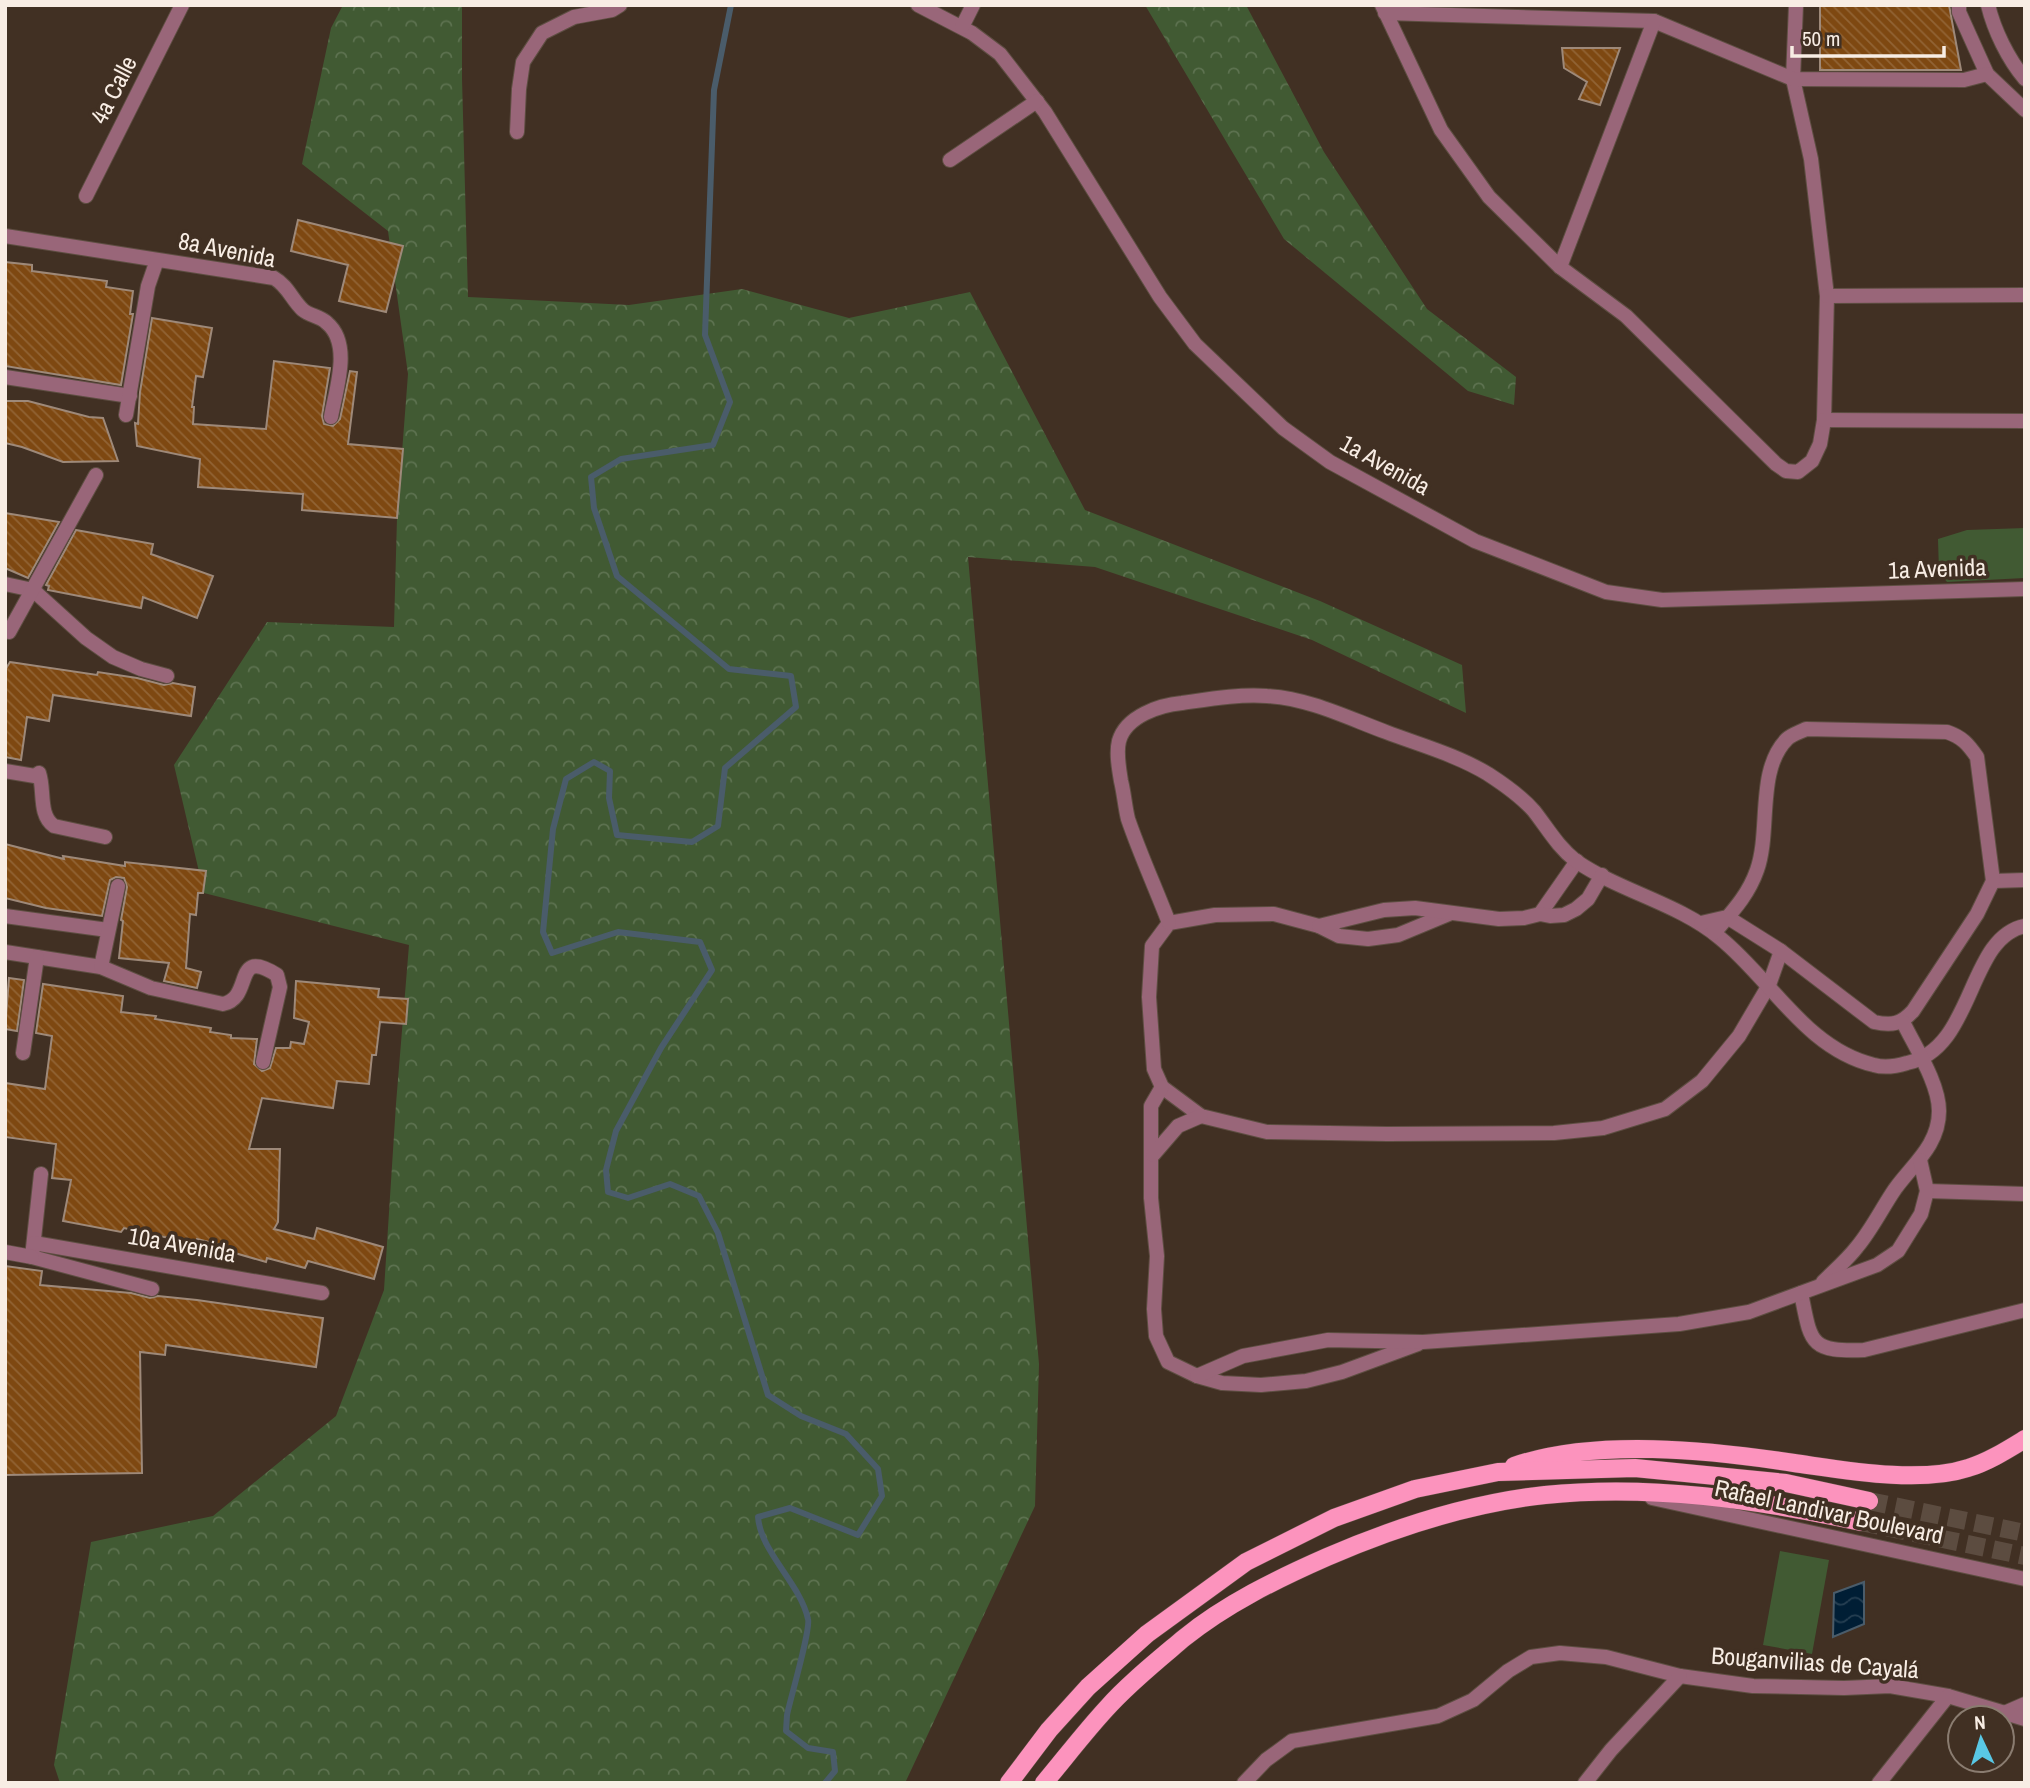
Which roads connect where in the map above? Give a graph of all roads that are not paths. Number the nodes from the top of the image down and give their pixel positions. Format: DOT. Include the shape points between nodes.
graph roads {
  1 [pos="182,5"];
  2 [pos="620,5"];
  3 [pos="918,5"];
  4 [pos="973,5"];
  5 [pos="1796,5"];
  6 [pos="1959,5"];
  7 [pos="1988,5"];
  8 [pos="1383,9"];
  9 [pos="1654,21"];
  10 [pos="962,27"];
  11 [pos="1987,74"];
  12 [pos="1793,79"];
  13 [pos="2025,79"];
  14 [pos="1037,101"];
  15 [pos="2025,110"];
  16 [pos="517,132"];
  17 [pos="950,160"];
  18 [pos="86,195"];
  19 [pos="5,236"];
  20 [pos="157,260"];
  21 [pos="1560,267"];
  22 [pos="2025,295"];
  23 [pos="1827,296"];
  24 [pos="5,377"];
  25 [pos="130,396"];
  26 [pos="126,415"];
  27 [pos="331,417"];
  28 [pos="1824,420"];
  29 [pos="2025,421"];
  30 [pos="96,475"];
  31 [pos="5,584"];
  32 [pos="2025,589"];
  33 [pos="33,590"];
  34 [pos="9,632"];
  35 [pos="167,676"];
  36 [pos="5,771"];
  37 [pos="105,837"];
  38 [pos="1577,861"];
  39 [pos="1602,874"];
  40 [pos="2025,880"];
  41 [pos="1993,881"];
  42 [pos="117,886"];
  43 [pos="1451,913"];
  44 [pos="1541,914"];
  45 [pos="5,916"];
  46 [pos="1727,917"];
  47 [pos="1169,923"];
  48 [pos="1701,923"];
  49 [pos="1319,926"];
  50 [pos="2025,926"];
  51 [pos="108,930"];
  52 [pos="1714,933"];
  53 [pos="1782,951"];
  54 [pos="5,952"];
  55 [pos="37,957"];
  56 [pos="102,967"];
  57 [pos="1769,985"];
  58 [pos="1903,1022"];
  59 [pos="23,1053"];
  60 [pos="1922,1060"];
  61 [pos="263,1062"];
  62 [pos="1162,1087"];
  63 [pos="1202,1116"];
  64 [pos="1153,1155"];
  65 [pos="1920,1160"];
  66 [pos="41,1174"];
  67 [pos="1927,1191"];
  68 [pos="2025,1194"];
  69 [pos="33,1250"];
  70 [pos="5,1252"];
  71 [pos="1818,1287"];
  72 [pos="152,1289"];
  73 [pos="321,1293"];
  74 [pos="1801,1293"];
  75 [pos="2025,1310"];
  76 [pos="1423,1342"];
  77 [pos="1197,1376"];
  78 [pos="2025,1439"];
  79 [pos="1498,1472"];
  80 [pos="1623,1492"];
  81 [pos="1869,1501"];
  82 [pos="1861,1522"];
  83 [pos="2025,1579"];
  84 [pos="1680,1676"];
  85 [pos="1948,1696"];
  86 [pos="1976,1704"];
  87 [pos="1009,1783"];
  88 [pos="1044,1783"];
  89 [pos="1244,1783"];
  90 [pos="1585,1783"];
  91 [pos="1879,1783"];
  1 -- 18 [label="street, 4a Calle"];
  2 -- 16 [label="street" via="574,17 542,33 523,62"];
  3 -- 10 [label="street, 1a Avenida"];
  4 -- 10 [label="street"];
  5 -- 12 [label="street"];
  6 -- 11 [label="street"];
  7 -- 13 [label="street" via="1991,20"];
  8 -- 9 [label="street"];
  8 -- 21 [label="street" via="1441,130 1489,197"];
  9 -- 12 [label="street"];
  9 -- 21 [label="street"];
  10 -- 14 [label="street, 1a Avenida" via="1000,54"];
  11 -- 12 [label="street" via="1964,80"];
  11 -- 15 [label="street"];
  12 -- 23 [label="street" via="1811,159"];
  14 -- 17 [label="street"];
  14 -- 32 [label="street, 1a Avenida" via="1160,297 1195,344 1283,428 1330,462 1475,541 1606,592 1662,600"];
  19 -- 20 [label="street, 8a Avenida"];
  20 -- 25 [label="street" via="148,286"];
  20 -- 27 [label="street, 8a Avenida" via="274,278 286,286 303,310 329,324 336,332 340,359"];
  21 -- 28 [label="street" via="1626,316 1786,471 1798,471 1812,461"];
  22 -- 23 [label="street"];
  23 -- 28 [label="street"];
  24 -- 25 [label="street"];
  25 -- 26 [label="street"];
  28 -- 29 [label="street"];
  30 -- 33 [label="street"];
  31 -- 33 [label="street"];
  33 -- 34 [label="street"];
  33 -- 35 [label="street" via="113,657"];
  36 -- 37 [label="street" via="39,773 48,821 54,826"];
  38 -- 39 [label="street"];
  38 -- 44 [label="street"];
  38 -- 47 [label="street" via="1514,792 1460,759 1279,698 1238,696 1162,705 1130,723 1119,741 1119,765 1128,817"];
  39 -- 44 [label="street" via="1588,899 1576,909 1564,915"];
  39 -- 48 [label="street"];
  40 -- 41 [label="street"];
  41 -- 46 [label="street" via="1977,757 1961,737 1947,732 1806,729 1788,738 1775,757 1768,778 1758,868 1747,895"];
  41 -- 58 [label="street" via="1978,914"];
  42 -- 51 [label="street"];
  43 -- 44 [label="street" via="1499,919"];
  43 -- 49 [label="street" via="1384,910"];
  43 -- 49 [label="street" via="1398,935 1368,939 1339,936"];
  45 -- 51 [label="street"];
  46 -- 48 [label="street"];
  46 -- 52 [label="street"];
  46 -- 53 [label="street"];
  47 -- 49 [label="street" via="1245,913 1274,914"];
  47 -- 62 [label="street" via="1152,946 1149,997 1154,1069"];
  48 -- 52 [label="street"];
  50 -- 60 [label="street" via="2002,935 1983,965 1965,1009"];
  51 -- 56 [label="street"];
  52 -- 57 [label="street"];
  53 -- 57 [label="street"];
  53 -- 58 [label="street" via="1874,1022"];
  54 -- 55 [label="street"];
  55 -- 56 [label="street"];
  55 -- 59 [label="street"];
  56 -- 61 [label="street" via="151,989 223,1004 237,997 248,969 262,965 280,981"];
  57 -- 60 [label="street" via="1799,1022 1851,1057 1877,1066"];
  57 -- 63 [label="street" via="1739,1037 1702,1081 1665,1110 1604,1128 1554,1133 1313,1134 1267,1132"];
  58 -- 60 [label="street"];
  60 -- 65 [label="street" via="1939,1111 1930,1144"];
  62 -- 63 [label="street"];
  62 -- 64 [label="street" via="1151,1106"];
  63 -- 64 [label="street" via="1178,1126"];
  64 -- 77 [label="street" via="1156,1336 1168,1362"];
  65 -- 67 [label="street"];
  65 -- 71 [label="street" via="1857,1248"];
  66 -- 69 [label="street"];
  67 -- 68 [label="street"];
  67 -- 71 [label="street" via="1921,1214 1898,1251 1877,1265"];
  69 -- 70 [label="street, 10a Avenida"];
  69 -- 72 [label="street"];
  69 -- 73 [label="street, 10a Avenida"];
  71 -- 74 [label="street"];
  74 -- 75 [label="street" via="1814,1340 1822,1348 1841,1350 1864,1349"];
  74 -- 76 [label="street" via="1749,1312 1679,1324"];
  76 -- 77 [label="street" via="1317,1342 1243,1356"];
  76 -- 77 [label="street" via="1306,1381 1261,1385"];
  78 -- 79 [label="main road" via="1967,1469 1922,1475 1658,1451 1546,1457"];
  79 -- 81 [label="main road, Rafael Landivar Boulevard" via="1636,1468 1786,1483"];
  79 -- 87 [label="main road, Rafael Landivar Boulevard" via="1415,1489 1334,1518 1245,1562 1147,1634 1088,1687 1048,1730"];
  80 -- 82 [label="main road, Rafael Landivar Boulevard" via="1784,1505"];
  80 -- 83 [label="street, Rafael Landivar Boulevard"];
  80 -- 88 [label="main road, Rafael Landivar Boulevard" via="1546,1495 1483,1507 1387,1534 1264,1587 1205,1623 1156,1663 1107,1707"];
  84 -- 85 [label="street, Bouganvilias de Cayalá" via="1753,1686 1890,1686"];
  84 -- 89 [label="street, Bouganvilias de Cayalá" via="1606,1657 1560,1653 1531,1657 1474,1700 1438,1716 1292,1741"];
  84 -- 90 [label="street, Bouganvilias de Cayalá"];
  85 -- 86 [label="street, Bouganvilias de Cayalá"];
  85 -- 91 [label="street, Bouganvilias de Cayalá"];
}
